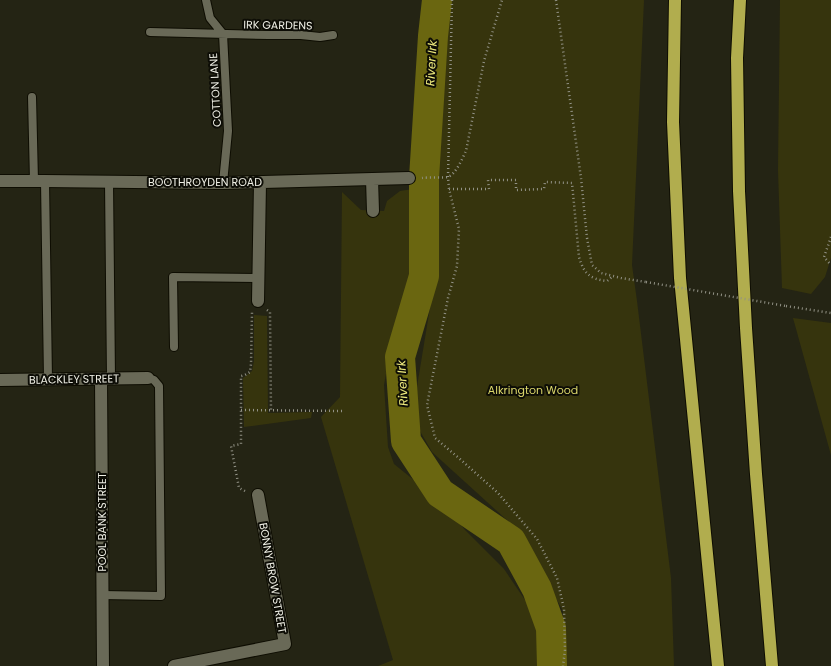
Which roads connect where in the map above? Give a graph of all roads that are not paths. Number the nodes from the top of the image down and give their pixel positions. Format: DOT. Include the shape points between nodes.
graph roads {
  1 [pos="206,0"];
  2 [pos="675,0"];
  3 [pos="740,0"];
  4 [pos="150,32"];
  5 [pos="223,34"];
  6 [pos="333,35"];
  7 [pos="32,97"];
  8 [pos="412,178"];
  9 [pos="372,179"];
  10 [pos="0,181"];
  11 [pos="40,181"];
  12 [pos="110,182"];
  13 [pos="223,183"];
  14 [pos="260,183"];
  15 [pos="372,210"];
  16 [pos="258,278"];
  17 [pos="258,301"];
  18 [pos="174,346"];
  19 [pos="148,378"];
  20 [pos="106,379"];
  21 [pos="0,380"];
  22 [pos="48,380"];
  23 [pos="258,495"];
  24 [pos="102,595"];
  25 [pos="717,665"];
  26 [pos="103,666"];
  27 [pos="174,666"];
  28 [pos="772,666"];
  1 -- 5 [label="lane" via="210,18"];
  2 -- 25 [label="highway" via="673,122 680,278"];
  3 -- 28 [label="highway" via="737,58 741,237 746,336"];
  4 -- 5 [label="lane, IRK GARDENS"];
  5 -- 6 [label="lane, IRK GARDENS" via="320,37"];
  5 -- 13 [label="lane, COTTON LANE" via="228,131"];
  7 -- 11 [label="lane"];
  8 -- 9 [label="street, BOOTHROYDEN ROAD"];
  9 -- 14 [label="street, BOOTHROYDEN ROAD"];
  9 -- 15 [label="street"];
  10 -- 11 [label="street, BOOTHROYDEN ROAD"];
  11 -- 12 [label="street, BOOTHROYDEN ROAD"];
  11 -- 22 [label="lane"];
  12 -- 13 [label="street, BOOTHROYDEN ROAD"];
  12 -- 20 [label="lane"];
  13 -- 14 [label="street, BOOTHROYDEN ROAD"];
  14 -- 16 [label="street"];
  16 -- 17 [label="street"];
  16 -- 18 [label="lane" via="173,277"];
  19 -- 20 [label="street, BLACKLEY STREET"];
  19 -- 24 [label="lane" via="159,386 161,596"];
  20 -- 22 [label="street, BLACKLEY STREET"];
  20 -- 24 [label="street, POOL BANK STREET"];
  21 -- 22 [label="street, BLACKLEY STREET"];
  23 -- 27 [label="street, BONNY BROW STREET" via="285,644"];
  24 -- 26 [label="street, POOL BANK STREET"];
}
